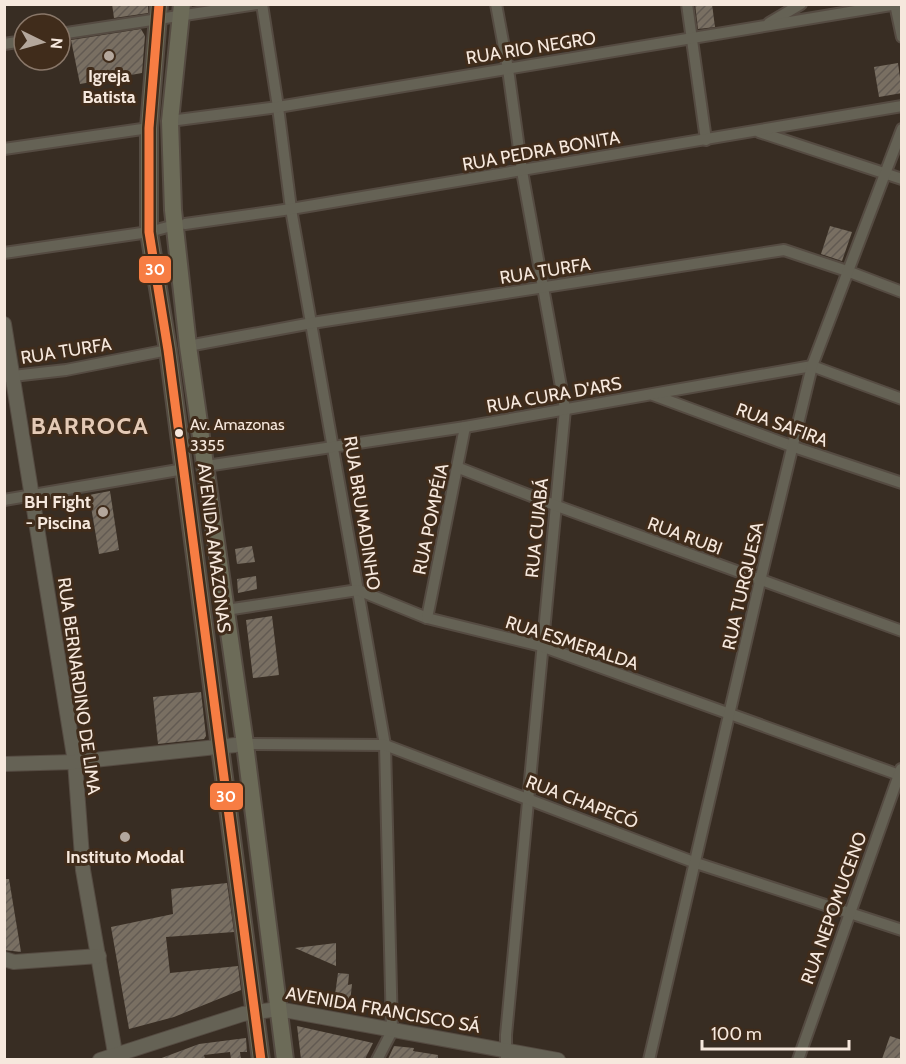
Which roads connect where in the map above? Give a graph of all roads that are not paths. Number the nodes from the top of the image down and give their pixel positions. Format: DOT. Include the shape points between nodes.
graph roads {
  1 [pos="260,4"];
  2 [pos="496,4"];
  3 [pos="687,4"];
  4 [pos="801,4"];
  5 [pos="896,5"];
  6 [pos="182,10"];
  7 [pos="158,12"];
  8 [pos="764,26"];
  9 [pos="72,31"];
  10 [pos="902,37"];
  11 [pos="692,39"];
  12 [pos="508,69"];
  13 [pos="902,106"];
  14 [pos="278,107"];
  15 [pos="170,121"];
  16 [pos="149,128"];
  17 [pos="902,129"];
  18 [pos="758,131"];
  19 [pos="706,140"];
  20 [pos="4,149"];
  21 [pos="522,171"];
  22 [pos="886,173"];
  23 [pos="902,179"];
  24 [pos="291,209"];
  25 [pos="180,225"];
  26 [pos="149,232"];
  27 [pos="4,253"];
  28 [pos="847,271"];
  29 [pos="544,288"];
  30 [pos="902,292"];
  31 [pos="312,323"];
  32 [pos="4,324"];
  33 [pos="188,346"];
  34 [pos="168,350"];
  35 [pos="812,366"];
  36 [pos="9,376"];
  37 [pos="653,395"];
  38 [pos="902,399"];
  39 [pos="565,409"];
  40 [pos="465,427"];
  41 [pos="334,447"];
  42 [pos="794,447"];
  43 [pos="206,466"];
  44 [pos="459,468"];
  45 [pos="184,469"];
  46 [pos="902,483"];
  47 [pos="33,496"];
  48 [pos="4,500"];
  49 [pos="557,506"];
  50 [pos="760,581"];
  51 [pos="358,590"];
  52 [pos="226,610"];
  53 [pos="427,618"];
  54 [pos="902,631"];
  55 [pos="542,646"];
  56 [pos="729,715"];
  57 [pos="245,744"];
  58 [pos="385,745"];
  59 [pos="220,746"];
  60 [pos="75,762"];
  61 [pos="4,764"];
  62 [pos="901,773"];
  63 [pos="529,799"];
  64 [pos="696,863"];
  65 [pos="849,912"];
  66 [pos="902,930"];
  67 [pos="99,956"];
  68 [pos="4,959"];
  69 [pos="278,1010"];
  70 [pos="256,1011"];
  71 [pos="392,1031"];
  72 [pos="506,1055"];
  73 [pos="116,1056"];
  74 [pos="100,1059"];
  75 [pos="261,1059"];
  76 [pos="285,1059"];
  77 [pos="377,1059"];
  78 [pos="558,1059"];
  79 [pos="649,1059"];
  80 [pos="798,1059"];
  1 -- 6 [label="street"];
  1 -- 14 [label="street, RUA BRUMADINHO"];
  2 -- 12 [label="street, RUA CUIABÁ"];
  3 -- 11 [label="street"];
  4 -- 8 [label="street"];
  5 -- 8 [label="street, RUA RIO NEGRO"];
  5 -- 10 [label="street"];
  6 -- 7 [label="street"];
  6 -- 15 [label="main road, AVENIDA AMAZONAS"];
  7 -- 9 [label="street"];
  7 -- 16 [label="main road, AVENIDA AMAZONAS"];
  8 -- 11 [label="street, RUA RIO NEGRO"];
  11 -- 12 [label="street, RUA RIO NEGRO"];
  11 -- 19 [label="street"];
  12 -- 14 [label="street, RUA RIO NEGRO"];
  12 -- 21 [label="street, RUA CUIABÁ"];
  13 -- 18 [label="street, RUA PEDRA BONITA"];
  14 -- 15 [label="street, RUA RIO NEGRO"];
  14 -- 24 [label="street, RUA BRUMADINHO"];
  15 -- 25 [label="main road, AVENIDA AMAZONAS"];
  16 -- 20 [label="street"];
  16 -- 26 [label="main road, AVENIDA AMAZONAS"];
  17 -- 22 [label="street, RUA TURQUESA"];
  18 -- 19 [label="street, RUA PEDRA BONITA"];
  18 -- 22 [label="street"];
  19 -- 21 [label="street, RUA PEDRA BONITA"];
  21 -- 24 [label="street, RUA PEDRA BONITA"];
  21 -- 29 [label="street, RUA CUIABÁ"];
  22 -- 23 [label="street"];
  22 -- 28 [label="street, RUA TURQUESA"];
  24 -- 25 [label="street, RUA PEDRA BONITA"];
  24 -- 31 [label="street, RUA BRUMADINHO"];
  25 -- 26 [label="street, RUA PEDRA BONITA"];
  25 -- 33 [label="main road, AVENIDA AMAZONAS"];
  26 -- 27 [label="street, RUA PEDRA BONITA"];
  26 -- 34 [label="main road, AVENIDA AMAZONAS"];
  28 -- 29 [label="street, RUA TURFA" via="784,250"];
  28 -- 30 [label="street, RUA TURFA"];
  28 -- 35 [label="street, RUA TURQUESA"];
  29 -- 31 [label="street, RUA TURFA"];
  29 -- 39 [label="street, RUA CUIABÁ"];
  31 -- 33 [label="street, RUA TURFA"];
  31 -- 41 [label="street, RUA BRUMADINHO"];
  32 -- 36 [label="street, RUA BERNARDINO DE LIMA"];
  33 -- 43 [label="main road, AVENIDA AMAZONAS"];
  34 -- 36 [label="street, RUA TURFA" via="66,370"];
  34 -- 45 [label="main road, AVENIDA AMAZONAS"];
  35 -- 37 [label="street, RUA CURA D'ARS"];
  35 -- 38 [label="street"];
  35 -- 42 [label="street, RUA TURQUESA"];
  36 -- 47 [label="street, RUA BERNARDINO DE LIMA"];
  37 -- 39 [label="street, RUA CURA D'ARS"];
  37 -- 42 [label="street, RUA SAFIRA"];
  39 -- 40 [label="street, RUA CURA D'ARS"];
  39 -- 49 [label="street, RUA CUIABÁ"];
  40 -- 41 [label="street, RUA CURA D'ARS"];
  40 -- 44 [label="street, RUA POMPÉIA"];
  41 -- 43 [label="street, RUA CURA D'ARS"];
  41 -- 51 [label="street, RUA BRUMADINHO"];
  42 -- 46 [label="street, RUA SAFIRA"];
  42 -- 50 [label="street, RUA TURQUESA"];
  43 -- 52 [label="main road, AVENIDA AMAZONAS"];
  44 -- 49 [label="street, RUA RUBI"];
  44 -- 53 [label="street, RUA POMPÉIA"];
  45 -- 47 [label="street"];
  45 -- 59 [label="main road, AVENIDA AMAZONAS"];
  47 -- 48 [label="street"];
  47 -- 60 [label="street, RUA BERNARDINO DE LIMA"];
  49 -- 50 [label="street, RUA RUBI"];
  49 -- 55 [label="street, RUA CUIABÁ"];
  50 -- 54 [label="street, RUA RUBI"];
  50 -- 56 [label="street, RUA TURQUESA"];
  51 -- 52 [label="street"];
  51 -- 53 [label="street, RUA ESMERALDA"];
  51 -- 58 [label="street, RUA BRUMADINHO"];
  52 -- 57 [label="main road, AVENIDA AMAZONAS"];
  53 -- 55 [label="street, RUA ESMERALDA"];
  55 -- 56 [label="street, RUA ESMERALDA"];
  55 -- 63 [label="street, RUA CUIABÁ"];
  56 -- 62 [label="street, RUA ESMERALDA"];
  56 -- 64 [label="street, RUA TURQUESA"];
  57 -- 58 [label="street, RUA CHAPECÓ"];
  57 -- 59 [label="street"];
  57 -- 69 [label="main road, AVENIDA AMAZONAS"];
  58 -- 63 [label="street, RUA CHAPECÓ"];
  58 -- 71 [label="street, RUA BRUMADINHO"];
  59 -- 60 [label="street"];
  59 -- 70 [label="main road, AVENIDA AMAZONAS"];
  60 -- 61 [label="street"];
  60 -- 67 [label="street, RUA BERNARDINO DE LIMA" via="83,870"];
  62 -- 65 [label="street, RUA NEPOMUCENO"];
  63 -- 64 [label="street, RUA CHAPECÓ"];
  63 -- 72 [label="street, RUA CUIABÁ"];
  64 -- 65 [label="street, RUA CHAPECÓ"];
  64 -- 79 [label="street, RUA TURQUESA"];
  65 -- 66 [label="street, RUA CHAPECÓ"];
  65 -- 80 [label="street, RUA NEPOMUCENO"];
  67 -- 68 [label="street" via="14,962"];
  67 -- 73 [label="street, RUA BERNARDINO DE LIMA"];
  69 -- 70 [label="street, AVENIDA FRANCISCO SÁ"];
  69 -- 71 [label="street, AVENIDA FRANCISCO SÁ"];
  69 -- 76 [label="main road, AVENIDA AMAZONAS"];
  70 -- 73 [label="street, AVENIDA FRANCISCO SÁ"];
  70 -- 75 [label="main road, AVENIDA AMAZONAS"];
  71 -- 72 [label="street, AVENIDA FRANCISCO SÁ"];
  71 -- 77 [label="street"];
  72 -- 78 [label="street, AVENIDA FRANCISCO SÁ"];
  73 -- 74 [label="street, AVENIDA FRANCISCO SÁ"];
}
